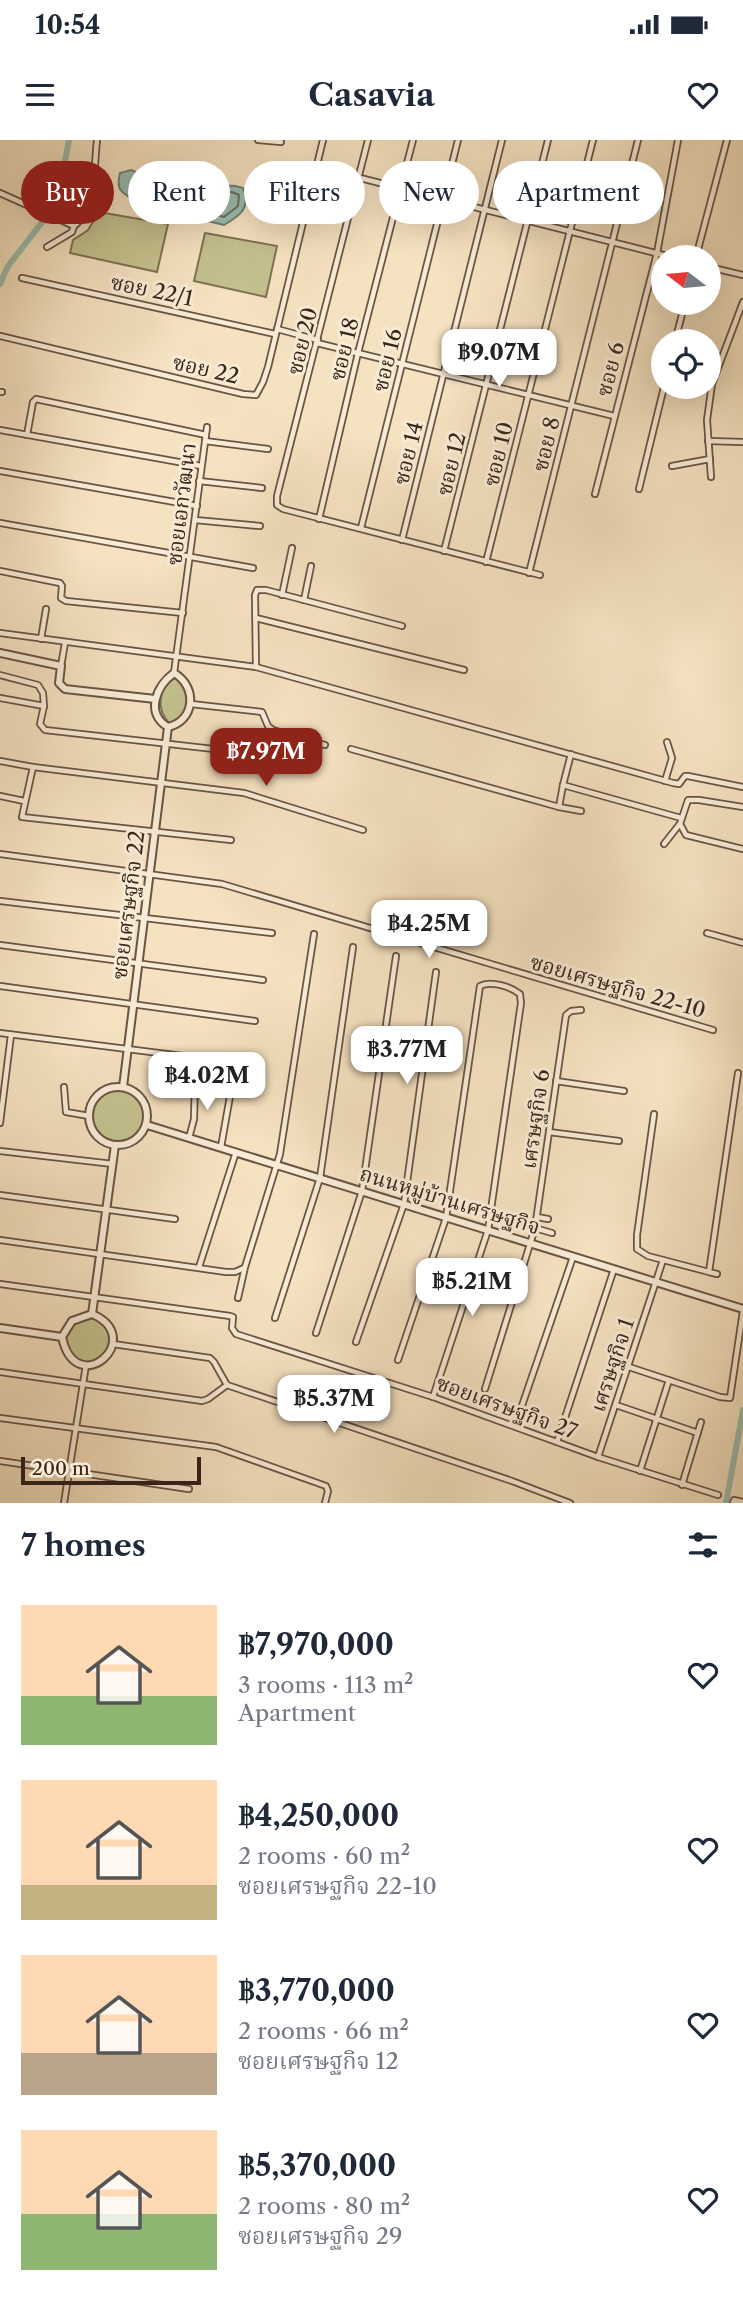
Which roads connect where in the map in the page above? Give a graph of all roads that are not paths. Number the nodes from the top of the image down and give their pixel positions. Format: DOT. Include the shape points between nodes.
graph roads {
  1 [pos="97,140"];
  2 [pos="258,140"];
  3 [pos="323,140"];
  4 [pos="368,140"];
  5 [pos="413,140"];
  6 [pos="458,140"];
  7 [pos="502,140"];
  8 [pos="548,140"];
  9 [pos="593,140"];
  10 [pos="638,140"];
  11 [pos="678,140"];
  12 [pos="727,140"];
  13 [pos="281,142"];
  14 [pos="318,161"];
  15 [pos="363,161"];
  16 [pos="408,161"];
  17 [pos="453,161"];
  18 [pos="543,161"];
  19 [pos="0,193"];
  20 [pos="479,209"];
  21 [pos="484,210"];
  22 [pos="493,212"];
  23 [pos="303,224"];
  24 [pos="347,224"];
  25 [pos="392,224"];
  26 [pos="437,224"];
  27 [pos="526,224"];
  28 [pos="540,224"];
  29 [pos="74,226"];
  30 [pos="570,231"];
  31 [pos="612,242"];
  32 [pos="658,245"];
  33 [pos="699,245"];
  34 [pos="47,247"];
  35 [pos="651,252"];
  36 [pos="721,270"];
  37 [pos="743,275"];
  38 [pos="651,276"];
  39 [pos="22,278"];
  40 [pos="743,302"];
  41 [pos="276,332"];
  42 [pos="0,337"];
  43 [pos="318,342"];
  44 [pos="358,353"];
  45 [pos="402,364"];
  46 [pos="443,374"];
  47 [pos="487,386"];
  48 [pos="529,396"];
  49 [pos="661,399"];
  50 [pos="572,406"];
  51 [pos="614,416"];
  52 [pos="206,427"];
  53 [pos="0,430"];
  54 [pos="27,435"];
  55 [pos="205,438"];
  56 [pos="708,441"];
  57 [pos="743,442"];
  58 [pos="268,449"];
  59 [pos="709,459"];
  60 [pos="201,466"];
  61 [pos="672,466"];
  62 [pos="0,471"];
  63 [pos="710,477"];
  64 [pos="199,481"];
  65 [pos="262,488"];
  66 [pos="639,489"];
  67 [pos="595,494"];
  68 [pos="197,506"];
  69 [pos="319,519"];
  70 [pos="195,520"];
  71 [pos="0,523"];
  72 [pos="260,526"];
  73 [pos="361,528"];
  74 [pos="402,540"];
  75 [pos="292,548"];
  76 [pos="444,551"];
  77 [pos="189,558"];
  78 [pos="486,562"];
  79 [pos="311,566"];
  80 [pos="253,568"];
  81 [pos="0,571"];
  82 [pos="529,573"];
  83 [pos="540,575"];
  84 [pos="282,594"];
  85 [pos="304,600"];
  86 [pos="46,609"];
  87 [pos="183,613"];
  88 [pos="256,618"];
  89 [pos="402,626"];
  90 [pos="0,634"];
  91 [pos="41,640"];
  92 [pos="65,643"];
  93 [pos="0,653"];
  94 [pos="177,658"];
  95 [pos="61,666"];
  96 [pos="256,667"];
  97 [pos="464,670"];
  98 [pos="174,673"];
  99 [pos="0,675"];
  100 [pos="0,698"];
  101 [pos="155,699"];
  102 [pos="191,704"];
  103 [pos="44,706"];
  104 [pos="168,727"];
  105 [pos="667,742"];
  106 [pos="166,744"];
  107 [pos="325,745"];
  108 [pos="351,749"];
  109 [pos="259,754"];
  110 [pos="571,754"];
  111 [pos="0,761"];
  112 [pos="33,767"];
  113 [pos="665,781"];
  114 [pos="161,783"];
  115 [pos="564,785"];
  116 [pos="743,787"];
  117 [pos="0,796"];
  118 [pos="24,801"];
  119 [pos="559,807"];
  120 [pos="743,807"];
  121 [pos="581,811"];
  122 [pos="680,821"];
  123 [pos="363,830"];
  124 [pos="155,831"];
  125 [pos="231,840"];
  126 [pos="664,844"];
  127 [pos="743,849"];
  128 [pos="0,854"];
  129 [pos="149,873"];
  130 [pos="0,901"];
  131 [pos="144,919"];
  132 [pos="272,933"];
  133 [pos="707,933"];
  134 [pos="314,934"];
  135 [pos="743,943"];
  136 [pos="0,945"];
  137 [pos="353,947"];
  138 [pos="396,956"];
  139 [pos="139,962"];
  140 [pos="436,972"];
  141 [pos="263,980"];
  142 [pos="0,986"];
  143 [pos="134,1005"];
  144 [pos="581,1010"];
  145 [pos="255,1021"];
  146 [pos="713,1030"];
  147 [pos="0,1033"];
  148 [pos="11,1035"];
  149 [pos="128,1050"];
  150 [pos="233,1063"];
  151 [pos="254,1065"];
  152 [pos="738,1073"];
  153 [pos="556,1081"];
  154 [pos="195,1082"];
  155 [pos="64,1087"];
  156 [pos="123,1087"];
  157 [pos="624,1091"];
  158 [pos="654,1114"];
  159 [pos="89,1116"];
  160 [pos="0,1123"];
  161 [pos="147,1125"];
  162 [pos="549,1132"];
  163 [pos="189,1138"];
  164 [pos="619,1141"];
  165 [pos="115,1145"];
  166 [pos="221,1147"];
  167 [pos="0,1151"];
  168 [pos="236,1152"];
  169 [pos="113,1164"];
  170 [pos="278,1165"];
  171 [pos="320,1178"];
  172 [pos="362,1191"];
  173 [pos="0,1195"];
  174 [pos="404,1204"];
  175 [pos="106,1209"];
  176 [pos="446,1217"];
  177 [pos="537,1217"];
  178 [pos="175,1219"];
  179 [pos="548,1219"];
  180 [pos="535,1227"];
  181 [pos="488,1230"];
  182 [pos="552,1233"];
  183 [pos="0,1240"];
  184 [pos="531,1243"];
  185 [pos="101,1252"];
  186 [pos="573,1257"];
  187 [pos="663,1260"];
  188 [pos="199,1267"];
  189 [pos="245,1267"];
  190 [pos="614,1269"];
  191 [pos="709,1272"];
  192 [pos="717,1274"];
  193 [pos="655,1283"];
  194 [pos="0,1284"];
  195 [pos="94,1297"];
  196 [pos="238,1298"];
  197 [pos="743,1310"];
  198 [pos="92,1314"];
  199 [pos="275,1318"];
  200 [pos="0,1328"];
  201 [pos="316,1333"];
  202 [pos="62,1337"];
  203 [pos="356,1342"];
  204 [pos="113,1343"];
  205 [pos="398,1360"];
  206 [pos="86,1365"];
  207 [pos="629,1367"];
  208 [pos="0,1372"];
  209 [pos="669,1380"];
  210 [pos="83,1385"];
  211 [pos="227,1385"];
  212 [pos="485,1390"];
  213 [pos="433,1398"];
  214 [pos="616,1405"];
  215 [pos="0,1418"];
  216 [pos="657,1419"];
  217 [pos="702,1422"];
  218 [pos="515,1426"];
  219 [pos="75,1427"];
  220 [pos="698,1433"];
  221 [pos="557,1442"];
  222 [pos="598,1457"];
  223 [pos="0,1461"];
  224 [pos="640,1471"];
  225 [pos="69,1472"];
  226 [pos="682,1485"];
  227 [pos="189,1489"];
  228 [pos="718,1495"];
  229 [pos="743,1502"];
  230 [pos="64,1503"];
  231 [pos="325,1503"];
  232 [pos="570,1503"];
  233 [pos="733,1503"];
  1 -- 29 [label="street" via="89,206"];
  2 -- 13 [label="street"];
  3 -- 14 [label="street, ซอย 22"];
  4 -- 15 [label="street, ซอย 20"];
  5 -- 16 [label="street, ซอย 18"];
  6 -- 17 [label="street, ซอย 16"];
  7 -- 21 [label="street, ซอย 14"];
  8 -- 18 [label="street, ซอย 12"];
  9 -- 30 [label="street, ซอย 10"];
  10 -- 31 [label="street, ซอย 8"];
  11 -- 32 [label="street, ซอย 6"];
  12 -- 33 [label="street"];
  19 -- 29 [label="street"];
  20 -- 21 [label="street"];
  21 -- 22 [label="street"];
  21 -- 46 [label="street, ซอย 14"];
  23 -- 41 [label="street, ซอย 22"];
  24 -- 43 [label="street, ซอย 20"];
  25 -- 44 [label="street, ซอย 18"];
  26 -- 45 [label="street, ซอย 16"];
  27 -- 47 [label="street, ซอย 12"];
  28 -- 30 [label="street"];
  29 -- 34 [label="street" via="72,232"];
  30 -- 31 [label="street"];
  30 -- 48 [label="street, ซอย 10"];
  31 -- 35 [label="street"];
  31 -- 50 [label="street, ซอย 8"];
  36 -- 37 [label="street"];
  38 -- 51 [label="street, ซอย 6"];
  39 -- 41 [label="street, ซอย 22/1"];
  40 -- 56 [label="street" via="712,384"];
  41 -- 42 [label="street, ซอย 22" via="263,383 251,396"];
  41 -- 43 [label="street, ซอย 22/1"];
  43 -- 44 [label="street, ซอย 22/1"];
  43 -- 69 [label="street, ซอย 20" via="277,505"];
  44 -- 45 [label="street, ซอย 22/1"];
  44 -- 69 [label="street, ซอย 18"];
  45 -- 46 [label="street, ซอย 22/1"];
  45 -- 73 [label="street, ซอย 16"];
  46 -- 47 [label="street, ซอย 22/1"];
  46 -- 74 [label="street, ซอย 14"];
  47 -- 48 [label="street, ซอย 22/1"];
  47 -- 76 [label="street, ซอย 12"];
  48 -- 50 [label="street, ซอย 22/1"];
  48 -- 78 [label="street, ซอย 10"];
  49 -- 66 [label="street"];
  50 -- 51 [label="street, ซอย 22/1"];
  50 -- 82 [label="street, ซอย 8"];
  51 -- 67 [label="street, ซอย 6"];
  52 -- 55 [label="street, ซอยเอกวัฒนา"];
  53 -- 54 [label="street"];
  54 -- 55 [label="street" via="36,399"];
  54 -- 60 [label="street"];
  55 -- 58 [label="street"];
  55 -- 60 [label="street, ซอยเอกวัฒนา"];
  56 -- 57 [label="street"];
  56 -- 59 [label="street"];
  59 -- 61 [label="street"];
  59 -- 63 [label="street"];
  60 -- 64 [label="street, ซอยเอกวัฒนา"];
  62 -- 68 [label="street"];
  64 -- 65 [label="street"];
  64 -- 68 [label="street, ซอยเอกวัฒนา"];
  68 -- 70 [label="street, ซอยเอกวัฒนา"];
  69 -- 73 [label="street"];
  70 -- 72 [label="street"];
  70 -- 77 [label="street, ซอยเอกวัฒนา"];
  71 -- 77 [label="street"];
  73 -- 74 [label="street"];
  74 -- 76 [label="street"];
  75 -- 84 [label="street"];
  76 -- 78 [label="street"];
  77 -- 80 [label="street"];
  77 -- 87 [label="street, ซอยเอกวัฒนา"];
  78 -- 82 [label="street"];
  79 -- 85 [label="street"];
  81 -- 87 [label="street" via="60,583 61,598 66,601"];
  82 -- 83 [label="street"];
  84 -- 85 [label="street"];
  84 -- 88 [label="street" via="256,591"];
  85 -- 89 [label="street"];
  86 -- 91 [label="street"];
  87 -- 94 [label="street"];
  88 -- 96 [label="street"];
  88 -- 97 [label="street"];
  90 -- 91 [label="street"];
  91 -- 92 [label="street"];
  92 -- 94 [label="street"];
  92 -- 95 [label="street"];
  93 -- 95 [label="street"];
  94 -- 96 [label="street"];
  94 -- 98 [label="street"];
  95 -- 101 [label="street" via="59,682 65,689"];
  96 -- 110 [label="street"];
  98 -- 101 [label="street"];
  98 -- 102 [label="street" via="185,680"];
  99 -- 103 [label="street" via="38,685"];
  100 -- 103 [label="street"];
  101 -- 104 [label="street" via="159,718"];
  102 -- 104 [label="street" via="181,720"];
  102 -- 107 [label="street" via="262,712 271,729"];
  103 -- 106 [label="street" via="40,724 45,730"];
  104 -- 106 [label="street, ซอยเศรษฐกิจ 22"];
  105 -- 113 [label="street" via="672,758"];
  106 -- 109 [label="street"];
  106 -- 114 [label="street, ซอยเศรษฐกิจ 22"];
  108 -- 119 [label="street"];
  110 -- 113 [label="street"];
  110 -- 115 [label="street"];
  111 -- 112 [label="street"];
  112 -- 114 [label="street"];
  112 -- 118 [label="street"];
  113 -- 116 [label="street" via="679,784 688,776"];
  114 -- 123 [label="street" via="244,793"];
  114 -- 124 [label="street, ซอยเศรษฐกิจ 22"];
  115 -- 119 [label="street"];
  115 -- 122 [label="street"];
  117 -- 118 [label="street"];
  118 -- 124 [label="street" via="22,817"];
  119 -- 121 [label="street"];
  120 -- 122 [label="street" via="692,799 685,803"];
  122 -- 126 [label="street"];
  122 -- 127 [label="street" via="686,835"];
  124 -- 125 [label="street"];
  124 -- 129 [label="street, ซอยเศรษฐกิจ 22"];
  128 -- 129 [label="street, ซอยเศรษฐกิจ 22-10"];
  129 -- 131 [label="street, ซอยเศรษฐกิจ 22"];
  129 -- 146 [label="street, ซอยเศรษฐกิจ 22-10" via="222,884"];
  130 -- 131 [label="street"];
  131 -- 132 [label="street"];
  131 -- 139 [label="street, ซอยเศรษฐกิจ 22"];
  133 -- 135 [label="street"];
  134 -- 170 [label="street"];
  136 -- 139 [label="street"];
  137 -- 171 [label="street"];
  138 -- 172 [label="street"];
  139 -- 141 [label="street"];
  139 -- 143 [label="street, ซอยเศรษฐกิจ 22"];
  140 -- 174 [label="street"];
  142 -- 143 [label="street"];
  143 -- 145 [label="street"];
  143 -- 149 [label="street, ซอยเศรษฐกิจ 22"];
  144 -- 153 [label="street, เศรษฐกิจ 6" via="566,1015"];
  147 -- 148 [label="street"];
  148 -- 149 [label="street"];
  148 -- 160 [label="street"];
  149 -- 150 [label="street"];
  149 -- 156 [label="street, ซอยเศรษฐกิจ 22"];
  150 -- 151 [label="street"];
  150 -- 166 [label="street"];
  152 -- 191 [label="street"];
  153 -- 157 [label="street"];
  153 -- 162 [label="street, เศรษฐกิจ 6"];
  154 -- 163 [label="street"];
  155 -- 159 [label="street" via="66,1112"];
  156 -- 159 [label="street" via="98,1094"];
  156 -- 161 [label="street" via="145,1104"];
  158 -- 187 [label="street" via="637,1250"];
  159 -- 165 [label="street" via="96,1135"];
  161 -- 163 [label="street, ถนนหมู่บ้านเศรษฐกิจ"];
  161 -- 165 [label="street" via="140,1136"];
  162 -- 164 [label="street"];
  162 -- 177 [label="street, เศรษฐกิจ 6"];
  163 -- 166 [label="street, ถนนหมู่บ้านเศรษฐกิจ"];
  165 -- 169 [label="street"];
  166 -- 168 [label="street, ถนนหมู่บ้านเศรษฐกิจ"];
  167 -- 169 [label="street"];
  168 -- 170 [label="street, ถนนหมู่บ้านเศรษฐกิจ"];
  168 -- 188 [label="street"];
  169 -- 175 [label="street"];
  170 -- 171 [label="street, ถนนหมู่บ้านเศรษฐกิจ"];
  170 -- 189 [label="street"];
  171 -- 172 [label="street, ถนนหมู่บ้านเศรษฐกิจ"];
  171 -- 199 [label="street"];
  172 -- 174 [label="street, ถนนหมู่บ้านเศรษฐกิจ"];
  172 -- 201 [label="street"];
  173 -- 175 [label="street"];
  174 -- 176 [label="street, ถนนหมู่บ้านเศรษฐกิจ"];
  174 -- 203 [label="street"];
  175 -- 178 [label="street"];
  175 -- 185 [label="street"];
  176 -- 181 [label="street, ถนนหมู่บ้านเศรษฐกิจ"];
  176 -- 181 [label="street" via="479,990 485,983 501,986 517,991 521,1003"];
  176 -- 205 [label="street"];
  177 -- 179 [label="street"];
  177 -- 180 [label="street, เศรษฐกิจ 6"];
  180 -- 182 [label="street"];
  180 -- 184 [label="street, เศรษฐกิจ 6"];
  181 -- 184 [label="street, ถนนหมู่บ้านเศรษฐกิจ"];
  181 -- 213 [label="street"];
  183 -- 185 [label="street"];
  184 -- 186 [label="street, ถนนหมู่บ้านเศรษฐกิจ"];
  184 -- 212 [label="street, เศรษฐกิจ 6"];
  185 -- 188 [label="street"];
  185 -- 195 [label="street"];
  186 -- 190 [label="street, ถนนหมู่บ้านเศรษฐกิจ"];
  186 -- 218 [label="street"];
  187 -- 191 [label="street"];
  187 -- 193 [label="street, เศรษฐกิจ 1"];
  188 -- 189 [label="street" via="230,1272"];
  189 -- 196 [label="street"];
  190 -- 193 [label="street, ถนนหมู่บ้านเศรษฐกิจ"];
  190 -- 221 [label="street"];
  191 -- 192 [label="street"];
  193 -- 197 [label="street, ถนนหมู่บ้านเศรษฐกิจ"];
  193 -- 207 [label="street, เศรษฐกิจ 1"];
  194 -- 195 [label="street"];
  195 -- 198 [label="street"];
  195 -- 213 [label="street, ซอยเศรษฐกิจ 27" via="230,1316 236,1334"];
  197 -- 209 [label="street" via="730,1398"];
  198 -- 202 [label="street" via="72,1321"];
  198 -- 204 [label="street" via="108,1324"];
  200 -- 202 [label="street"];
  202 -- 206 [label="street" via="71,1358"];
  204 -- 206 [label="street" via="103,1361"];
  204 -- 211 [label="street" via="210,1358"];
  206 -- 210 [label="street"];
  207 -- 209 [label="street"];
  207 -- 214 [label="street, เศรษฐกิจ 1"];
  208 -- 210 [label="street"];
  209 -- 216 [label="street"];
  210 -- 211 [label="street" via="202,1401"];
  210 -- 219 [label="street"];
  211 -- 232 [label="street"];
  213 -- 218 [label="street, ซอยเศรษฐกิจ 27"];
  214 -- 216 [label="street"];
  214 -- 222 [label="street, เศรษฐกิจ 1"];
  215 -- 219 [label="street"];
  216 -- 220 [label="street"];
  216 -- 224 [label="street"];
  217 -- 220 [label="street"];
  218 -- 221 [label="street, ซอยเศรษฐกิจ 27"];
  219 -- 225 [label="street"];
  219 -- 231 [label="street" via="216,1447 326,1486"];
  220 -- 226 [label="street"];
  221 -- 222 [label="street, ซอยเศรษฐกิจ 27"];
  222 -- 224 [label="street, ซอยเศรษฐกิจ 27"];
  223 -- 225 [label="street"];
  224 -- 226 [label="street, ซอยเศรษฐกิจ 27"];
  225 -- 227 [label="street"];
  225 -- 230 [label="street"];
  226 -- 228 [label="street, ซอยเศรษฐกิจ 27"];
  229 -- 233 [label="street"];
}
